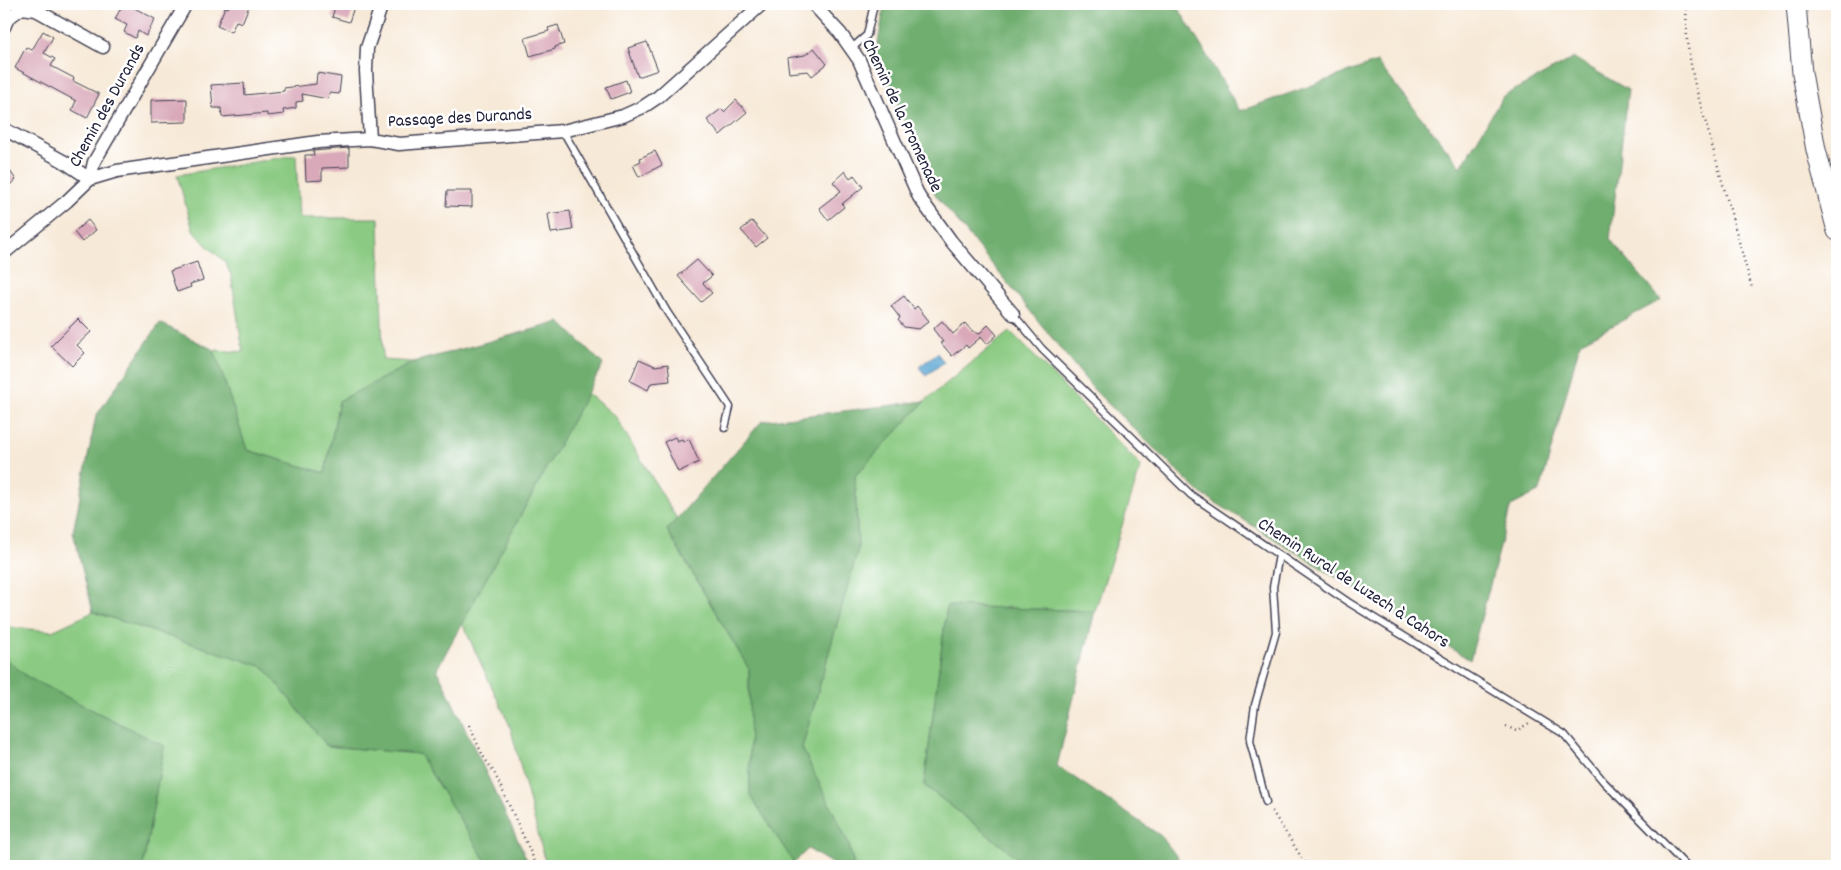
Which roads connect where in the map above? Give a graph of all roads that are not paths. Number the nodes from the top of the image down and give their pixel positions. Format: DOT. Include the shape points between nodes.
graph roads {
  1 [pos="186,4"];
  2 [pos="382,4"];
  3 [pos="762,4"];
  4 [pos="813,4"];
  5 [pos="874,4"];
  6 [pos="1796,4"];
  7 [pos="22,6"];
  8 [pos="4,27"];
  9 [pos="103,47"];
  10 [pos="852,48"];
  11 [pos="4,129"];
  12 [pos="563,131"];
  13 [pos="370,139"];
  14 [pos="90,179"];
  15 [pos="1837,231"];
  16 [pos="4,253"];
  17 [pos="1013,314"];
  18 [pos="725,428"];
  19 [pos="1279,555"];
  20 [pos="1266,802"];
  21 [pos="1686,866"];
  1 -- 14 [label="street, Chemin des Durands" via="94,162"];
  2 -- 13 [label="street" via="367,48"];
  3 -- 12 [label="street, Passage des Durands" via="644,107"];
  4 -- 10 [label="street, Chemin de la Promenade"];
  5 -- 10 [label="lane" via="867,35"];
  6 -- 15 [label="main road" via="1802,72 1816,150"];
  7 -- 8 [label="street" via="8,18"];
  7 -- 9 [label="street" via="36,10"];
  10 -- 17 [label="street, Chemin de la Promenade" via="919,197 951,241"];
  11 -- 14 [label="street"];
  12 -- 13 [label="street, Passage des Durands" via="399,144"];
  12 -- 18 [label="lane" via="666,312 730,407"];
  13 -- 14 [label="street, Passage des Durands" via="300,143 117,171"];
  14 -- 16 [label="street, Chemin des Durands"];
  17 -- 19 [label="lane, Chemin Rural de Luzech à Cahors" via="1042,349 1191,495"];
  19 -- 20 [label="lane" via="1273,587 1276,632 1255,705 1250,740"];
  19 -- 21 [label="lane, Chemin Rural de Luzech à Cahors" via="1348,602 1564,734 1604,782"];
}
